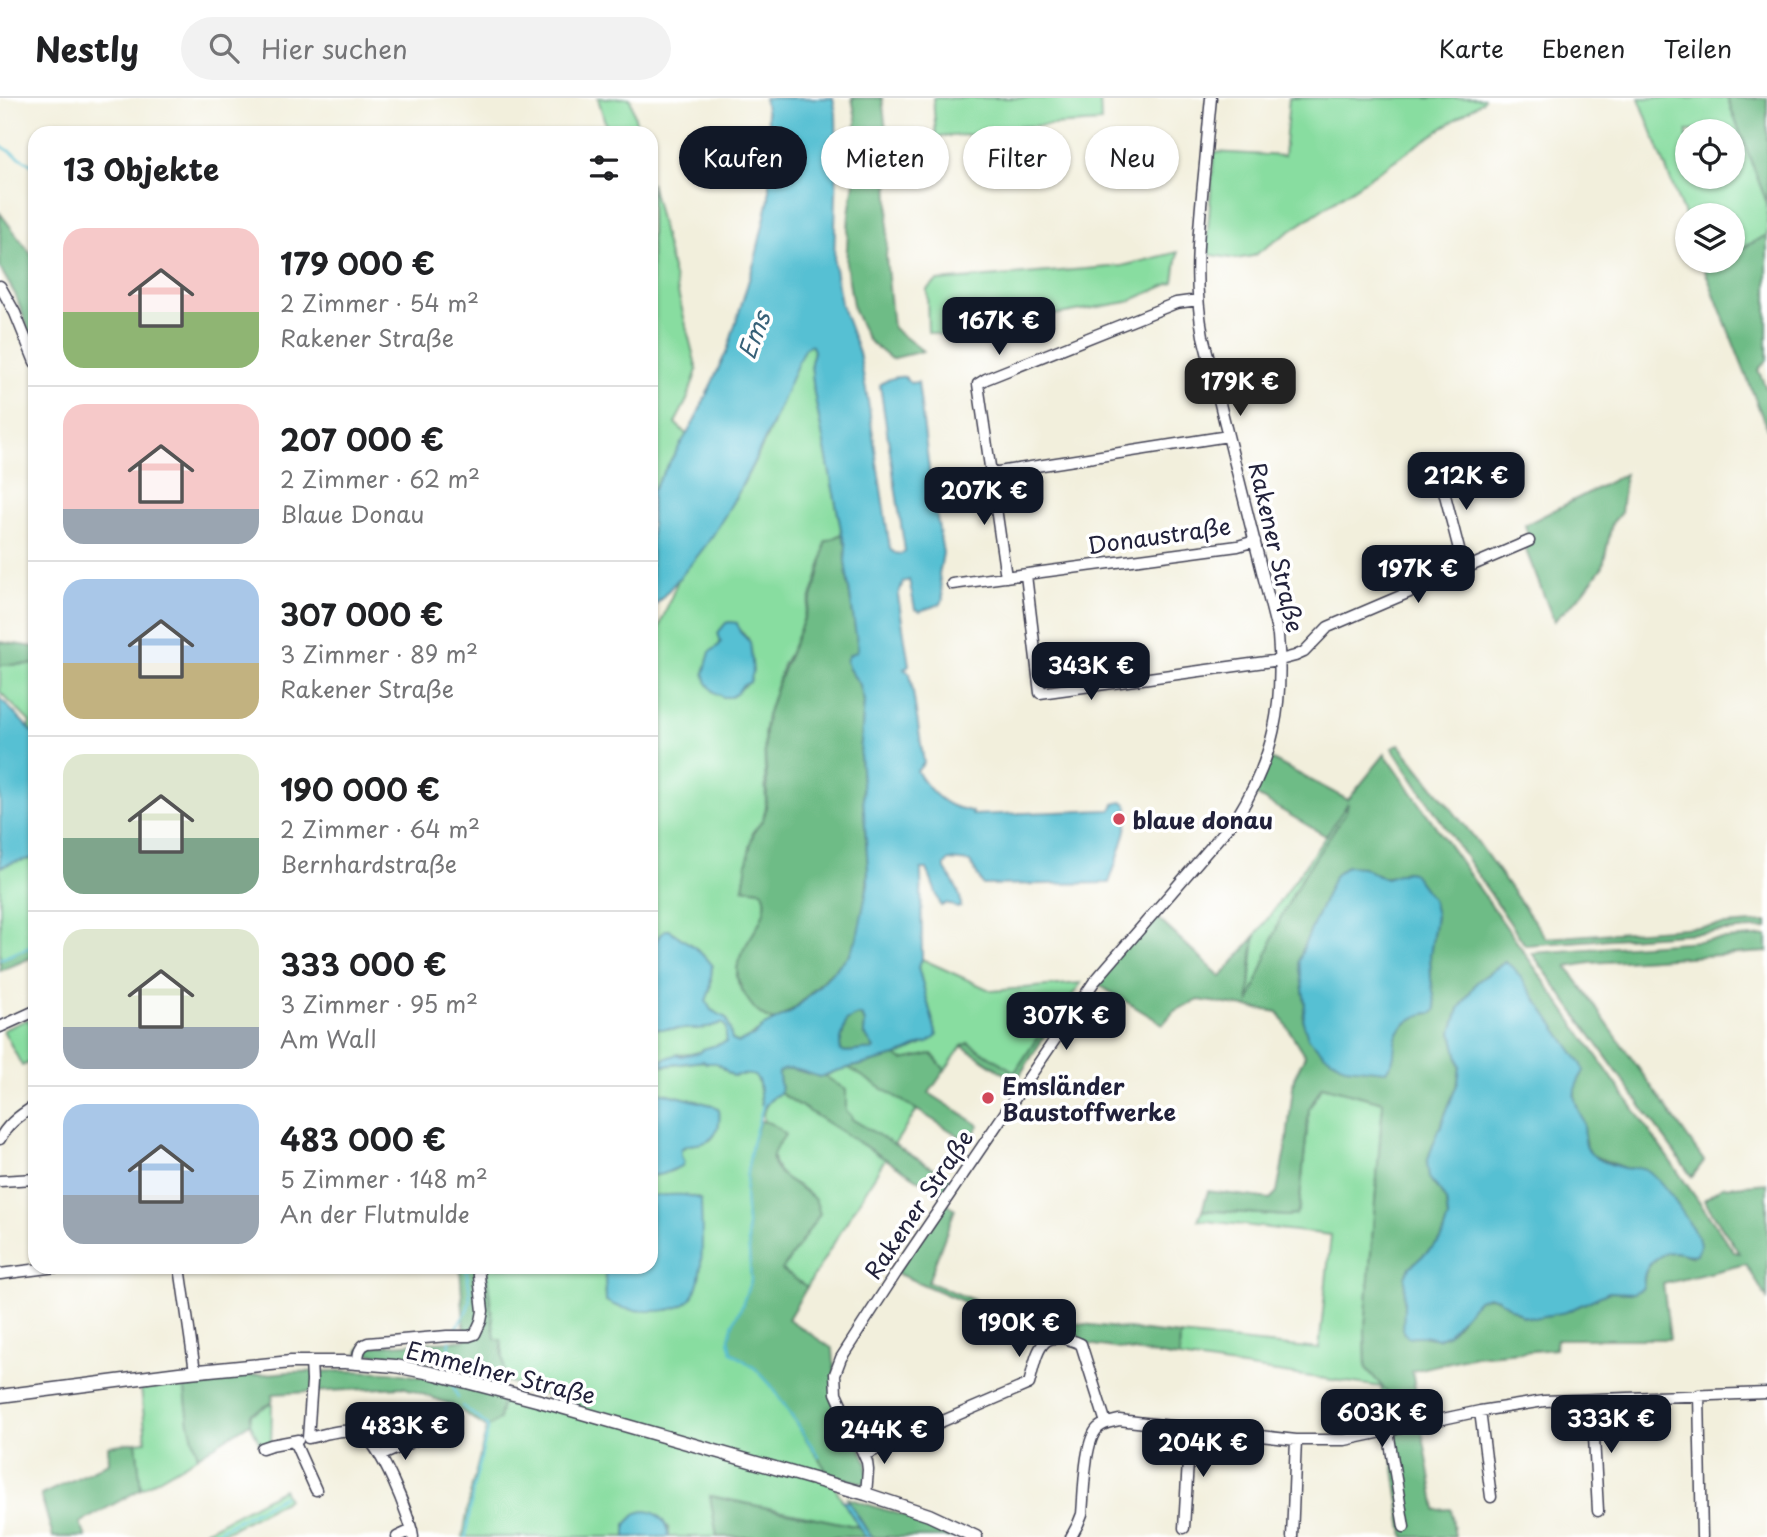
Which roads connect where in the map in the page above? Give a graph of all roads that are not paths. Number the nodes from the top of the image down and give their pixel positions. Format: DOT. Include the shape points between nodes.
graph roads {
  1 [pos="1211,98"];
  2 [pos="0,286"];
  3 [pos="1198,300"];
  4 [pos="28,345"];
  5 [pos="1228,436"];
  6 [pos="1437,464"];
  7 [pos="992,473"];
  8 [pos="1255,541"];
  9 [pos="1529,541"];
  10 [pos="1464,569"];
  11 [pos="1026,575"];
  12 [pos="1006,577"];
  13 [pos="952,584"];
  14 [pos="1280,660"];
  15 [pos="28,1014"];
  16 [pos="0,1027"];
  17 [pos="28,1111"];
  18 [pos="0,1139"];
  19 [pos="28,1179"];
  20 [pos="0,1181"];
  21 [pos="28,1270"];
  22 [pos="0,1274"];
  23 [pos="181,1274"];
  24 [pos="479,1274"];
  25 [pos="311,1361"];
  26 [pos="358,1363"];
  27 [pos="195,1371"];
  28 [pos="1767,1393"];
  29 [pos="1699,1395"];
  30 [pos="0,1396"];
  31 [pos="1592,1400"];
  32 [pos="1479,1411"];
  33 [pos="1106,1423"];
  34 [pos="1190,1428"];
  35 [pos="1388,1431"];
  36 [pos="308,1438"];
  37 [pos="416,1440"];
  38 [pos="1296,1440"];
  39 [pos="294,1441"];
  40 [pos="262,1448"];
  41 [pos="863,1455"];
  42 [pos="380,1456"];
  43 [pos="316,1490"];
  44 [pos="866,1494"];
  45 [pos="1491,1497"];
  46 [pos="1598,1511"];
  47 [pos="1404,1527"];
  48 [pos="1184,1528"];
  49 [pos="413,1534"];
  50 [pos="397,1537"];
  51 [pos="976,1537"];
  52 [pos="1071,1537"];
  53 [pos="1292,1537"];
  54 [pos="1702,1537"];
  1 -- 3 [label="street, Rakener Straße" via="1198,243"];
  2 -- 4 [label="street"];
  3 -- 5 [label="street, Rakener Straße"];
  3 -- 7 [label="street" via="1176,303 978,384"];
  5 -- 7 [label="street"];
  5 -- 8 [label="street, Rakener Straße"];
  6 -- 10 [label="street"];
  7 -- 12 [label="street"];
  8 -- 11 [label="street, Donaustraße"];
  8 -- 14 [label="street, Rakener Straße"];
  9 -- 10 [label="street"];
  10 -- 14 [label="street" via="1328,627 1304,652"];
  11 -- 12 [label="street, Donaustraße"];
  11 -- 14 [label="street" via="1040,692"];
  12 -- 13 [label="street, Donaustraße"];
  14 -- 41 [label="street, Rakener Straße" via="1273,736 1261,773 1237,817 1094,982 841,1358 835,1374 836,1393"];
  15 -- 16 [label="street"];
  17 -- 18 [label="street"];
  19 -- 20 [label="street"];
  21 -- 22 [label="street"];
  23 -- 27 [label="street"];
  24 -- 26 [label="street" via="483,1311 475,1334 374,1342 364,1345"];
  25 -- 26 [label="street, Emmelner Straße"];
  25 -- 27 [label="street, Emmelner Straße"];
  25 -- 36 [label="street"];
  26 -- 44 [label="street, Emmelner Straße" via="436,1374"];
  27 -- 30 [label="street, Emmelner Straße"];
  28 -- 29 [label="street"];
  29 -- 31 [label="street"];
  29 -- 54 [label="street"];
  31 -- 32 [label="street" via="1544,1401"];
  31 -- 46 [label="street"];
  32 -- 35 [label="street"];
  32 -- 45 [label="street"];
  33 -- 34 [label="street" via="1119,1420"];
  33 -- 41 [label="street" via="1081,1344 1049,1338 1041,1345 1029,1384"];
  33 -- 52 [label="street" via="1091,1438 1082,1514"];
  34 -- 38 [label="street"];
  34 -- 48 [label="street"];
  35 -- 38 [label="street" via="1345,1440"];
  35 -- 47 [label="street"];
  36 -- 39 [label="street"];
  36 -- 42 [label="street" via="355,1432 372,1441"];
  37 -- 42 [label="street"];
  38 -- 53 [label="street"];
  39 -- 40 [label="street"];
  39 -- 43 [label="street"];
  41 -- 44 [label="street, Rakener Straße" via="868,1470"];
  42 -- 49 [label="street"];
  44 -- 51 [label="street, Emmelner Straße"];
  49 -- 50 [label="street"];
}
